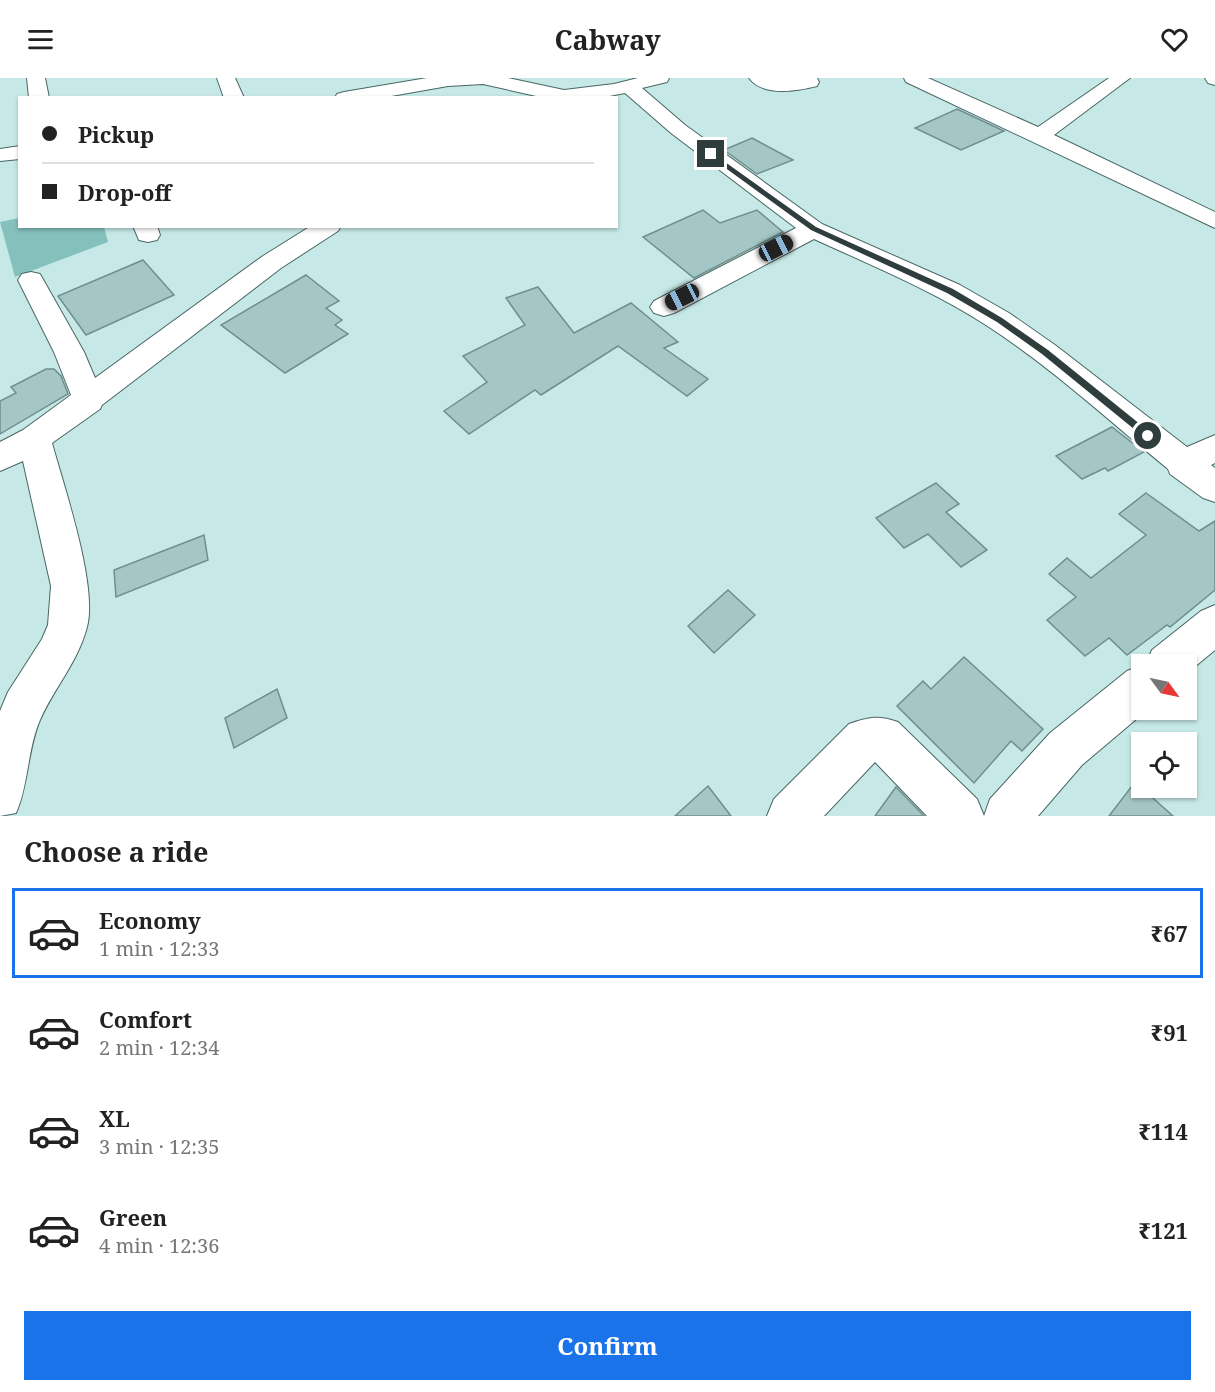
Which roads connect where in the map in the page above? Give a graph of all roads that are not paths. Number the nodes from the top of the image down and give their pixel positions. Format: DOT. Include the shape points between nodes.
graph roads {
  1 [pos="36,78"];
  2 [pos="226,78"];
  3 [pos="660,78"];
  4 [pos="758,78"];
  5 [pos="913,78"];
  6 [pos="1121,78"];
  7 [pos="810,82"];
  8 [pos="629,87"];
  9 [pos="39,96"];
  10 [pos="233,96"];
  11 [pos="355,96"];
  12 [pos="559,96"];
  13 [pos="570,96"];
  14 [pos="1039,136"];
  15 [pos="18,152"];
  16 [pos="0,155"];
  17 [pos="1215,221"];
  18 [pos="326,228"];
  19 [pos="813,229"];
  20 [pos="31,280"];
  21 [pos="664,307"];
  22 [pos="89,400"];
  23 [pos="35,440"];
  24 [pos="1215,448"];
  25 [pos="0,458"];
  26 [pos="1182,464"];
  27 [pos="1215,488"];
  28 [pos="1215,624"];
  29 [pos="1179,654"];
  30 [pos="1131,695"];
  31 [pos="0,797"];
  32 [pos="791,816"];
  33 [pos="960,816"];
  34 [pos="1007,816"];
  1 -- 9 [label="street"];
  2 -- 10 [label="street"];
  3 -- 8 [label="street"];
  4 -- 7 [label="street" via="784,87"];
  5 -- 14 [label="street"];
  6 -- 14 [label="street"];
  8 -- 13 [label="street"];
  8 -- 19 [label="street" via="678,129"];
  11 -- 12 [label="street" via="447,80 483,78"];
  14 -- 17 [label="street"];
  15 -- 16 [label="street"];
  18 -- 22 [label="street" via="263,268"];
  19 -- 21 [label="street"];
  19 -- 26 [label="street" via="950,291 999,320 1045,352"];
  20 -- 22 [label="street"];
  22 -- 23 [label="street"];
  23 -- 25 [label="street"];
  23 -- 31 [label="street" via="70,586 68,625 57,653 23,707 12,736"];
  24 -- 26 [label="street"];
  26 -- 27 [label="street"];
  28 -- 29 [label="street"];
  30 -- 34 [label="street" via="1066,749"];
  32 -- 33 [label="street" via="866,740 882,738"];
}
